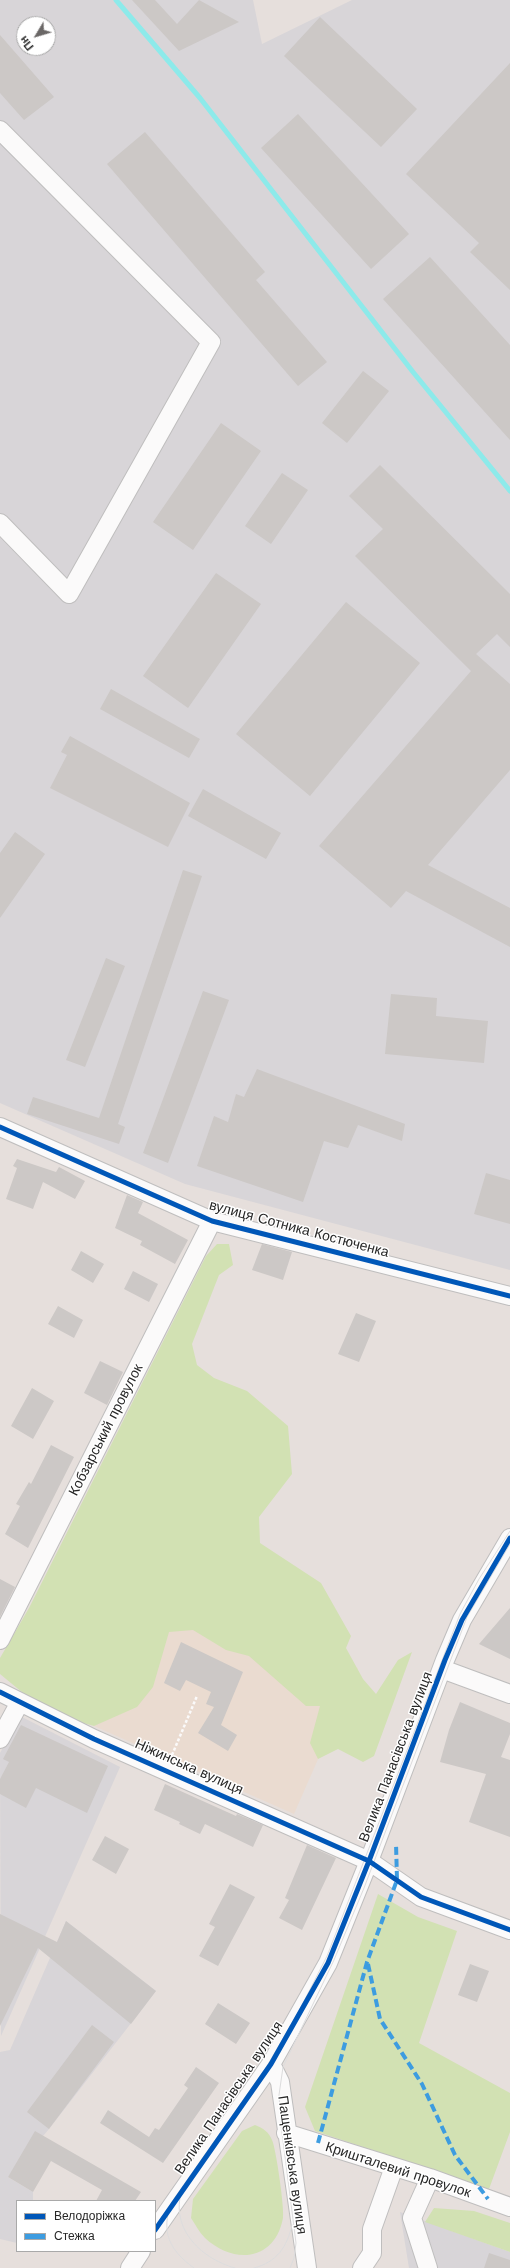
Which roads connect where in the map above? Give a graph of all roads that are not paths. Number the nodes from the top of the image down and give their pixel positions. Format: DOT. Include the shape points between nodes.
graph roads {
  1 [pos="0,130"];
  2 [pos="0,524"];
  3 [pos="0,1127"];
  4 [pos="212,1221"];
  5 [pos="510,1296"];
  6 [pos="510,1538"];
  7 [pos="0,1640"];
  8 [pos="442,1669"];
  9 [pos="0,1692"];
  10 [pos="510,1694"];
  11 [pos="20,1702"];
  12 [pos="0,1739"];
  13 [pos="369,1861"];
  14 [pos="510,1930"];
  15 [pos="271,2064"];
  16 [pos="286,2133"];
  17 [pos="394,2167"];
  18 [pos="430,2178"];
  19 [pos="510,2207"];
  20 [pos="156,2229"];
  21 [pos="140,2252"];
  22 [pos="130,2268"];
  23 [pos="307,2268"];
  24 [pos="362,2268"];
  25 [pos="428,2268"];
  1 -- 2 [label="street" via="210,342 69,594"];
  3 -- 4 [label="street, вулиця Сотника Костюченка"];
  4 -- 5 [label="street, вулиця Сотника Костюченка"];
  4 -- 7 [label="street, Кобзарський провулок"];
  6 -- 8 [label="street, Велика Панасівська вулиця" via="462,1620"];
  8 -- 10 [label="street"];
  8 -- 13 [label="street, Велика Панасівська вулиця"];
  9 -- 11 [label="street, Ніжинська вулиця"];
  11 -- 12 [label="street"];
  11 -- 13 [label="street, Ніжинська вулиця" via="94,1739"];
  13 -- 14 [label="street, Ніжинська вулиця" via="421,1898"];
  13 -- 15 [label="street, Велика Панасівська вулиця" via="328,1963"];
  15 -- 16 [label="street, Пащенківська вулиця" via="280,2082"];
  15 -- 20 [label="street, Велика Панасівська вулиця"];
  16 -- 17 [label="street, Кришталевий провулок"];
  16 -- 23 [label="street, Пащенківська вулиця"];
  17 -- 18 [label="street, Кришталевий провулок"];
  17 -- 24 [label="street" via="372,2228 372,2253"];
  18 -- 19 [label="street, Кришталевий провулок"];
  18 -- 25 [label="street" via="412,2218"];
  21 -- 22 [label="street"];
}
